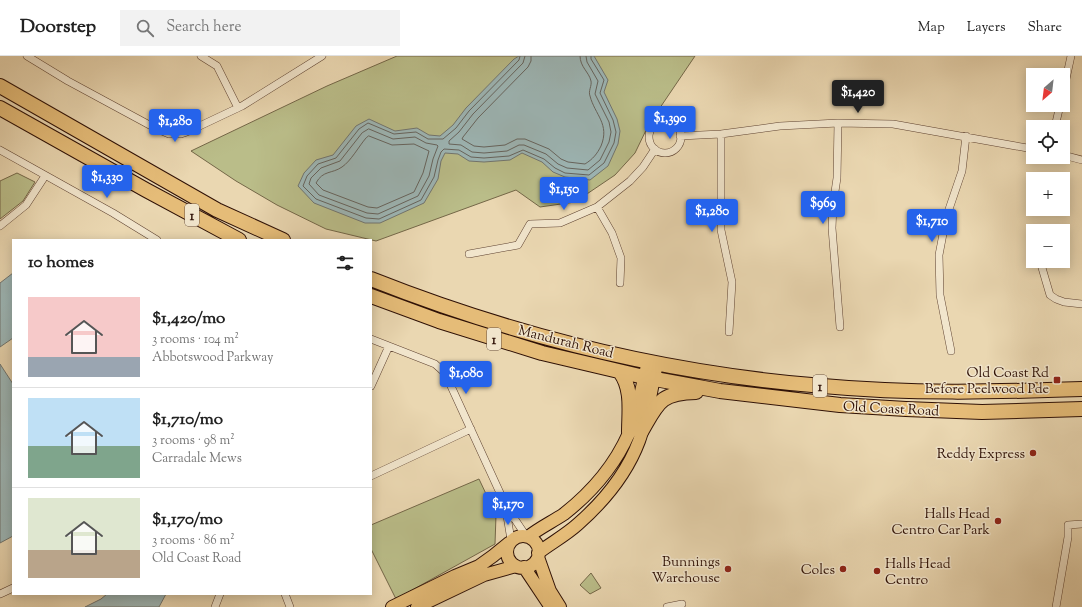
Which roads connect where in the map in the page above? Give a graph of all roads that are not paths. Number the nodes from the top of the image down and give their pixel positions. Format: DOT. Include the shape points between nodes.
graph roads {
  1 [pos="27,56"];
  2 [pos="201,56"];
  3 [pos="1071,56"];
  4 [pos="318,57"];
  5 [pos="1068,68"];
  6 [pos="0,86"];
  7 [pos="0,108"];
  8 [pos="238,108"];
  9 [pos="838,123"];
  10 [pos="721,134"];
  11 [pos="680,136"];
  12 [pos="966,136"];
  13 [pos="1026,148"];
  14 [pos="655,149"];
  15 [pos="0,150"];
  16 [pos="1070,157"];
  17 [pos="1082,160"];
  18 [pos="45,176"];
  19 [pos="597,207"];
  20 [pos="0,226"];
  21 [pos="155,239"];
  22 [pos="237,239"];
  23 [pos="281,239"];
  24 [pos="469,254"];
  25 [pos="1042,268"];
  26 [pos="372,279"];
  27 [pos="620,284"];
  28 [pos="372,296"];
  29 [pos="1082,304"];
  30 [pos="840,327"];
  31 [pos="729,332"];
  32 [pos="372,339"];
  33 [pos="389,346"];
  34 [pos="951,351"];
  35 [pos="652,363"];
  36 [pos="620,372"];
  37 [pos="649,378"];
  38 [pos="372,384"];
  39 [pos="1082,389"];
  40 [pos="720,392"];
  41 [pos="1082,409"];
  42 [pos="471,429"];
  43 [pos="635,432"];
  44 [pos="372,476"];
  45 [pos="506,506"];
  46 [pos="1082,524"];
  47 [pos="527,536"];
  48 [pos="510,542"];
  49 [pos="538,555"];
  50 [pos="520,567"];
  51 [pos="12,588"];
  52 [pos="0,594"];
  53 [pos="220,595"];
  54 [pos="286,595"];
  55 [pos="682,604"];
  56 [pos="215,607"];
  57 [pos="290,607"];
  58 [pos="392,607"];
  59 [pos="418,607"];
  60 [pos="551,607"];
  61 [pos="560,607"];
  62 [pos="667,607"];
  63 [pos="1056,607"];
  1 -- 8 [label="street" via="68,81 170,134 187,132"];
  2 -- 8 [label="street" via="217,66"];
  3 -- 5 [label="street"];
  4 -- 8 [label="street"];
  6 -- 23 [label="highway, 1" via="217,210"];
  7 -- 22 [label="highway, 1"];
  9 -- 10 [label="street" via="780,126"];
  9 -- 12 [label="street" via="893,124"];
  9 -- 30 [label="street" via="837,178 832,228"];
  10 -- 11 [label="street"];
  10 -- 31 [label="street" via="721,230 732,282"];
  11 -- 14 [label="street" via="679,143 674,149 666,152"];
  11 -- 14 [label="street" via="678,128 672,123 657,123 649,135 650,143"];
  12 -- 13 [label="street"];
  12 -- 34 [label="street" via="962,171 946,218 939,255 940,295"];
  14 -- 19 [label="street" via="630,181"];
  15 -- 18 [label="street"];
  16 -- 17 [label="street"];
  18 -- 20 [label="street" via="26,205"];
  18 -- 21 [label="street"];
  19 -- 24 [label="street" via="560,223 530,224 518,245"];
  19 -- 27 [label="street" via="612,233 621,258"];
  25 -- 29 [label="street" via="1050,295 1064,302"];
  26 -- 35 [label="highway, Mandurah Road / 1" via="515,329"];
  28 -- 36 [label="highway, Mandurah Road / 1" via="439,322 542,353"];
  32 -- 33 [label="street"];
  33 -- 38 [label="street"];
  33 -- 42 [label="street" via="435,364 445,373"];
  35 -- 37 [label="main road"];
  35 -- 39 [label="highway, Old Coast Road / 1" via="824,387 983,392"];
  36 -- 37 [label="highway, Old Coast Road / 1"];
  36 -- 43 [label="highway" via="626,379"];
  37 -- 40 [label="highway, Old Coast Road / 1"];
  37 -- 43 [label="main road" via="647,411"];
  40 -- 41 [label="highway, Old Coast Road / 1" via="826,404 906,409 982,412"];
  40 -- 43 [label="highway" via="684,393 664,399"];
  42 -- 44 [label="street"];
  42 -- 45 [label="street"];
  43 -- 47 [label="main road" via="594,486 565,513"];
  43 -- 49 [label="main road" via="633,455 615,484 577,525"];
  45 -- 47 [label="street"];
  45 -- 48 [label="street"];
  46 -- 63 [label="street" via="1068,525"];
  47 -- 48 [label="main road" via="518,537"];
  47 -- 49 [label="main road" via="537,545"];
  48 -- 50 [label="main road" via="507,556"];
  48 -- 58 [label="main road" via="479,566"];
  49 -- 50 [label="main road" via="532,564"];
  49 -- 61 [label="main road" via="550,592"];
  50 -- 59 [label="main road" via="484,575"];
  50 -- 60 [label="main road"];
  51 -- 52 [label="street"];
  53 -- 56 [label="street"];
  54 -- 57 [label="street"];
  55 -- 62 [label="street"];
}
